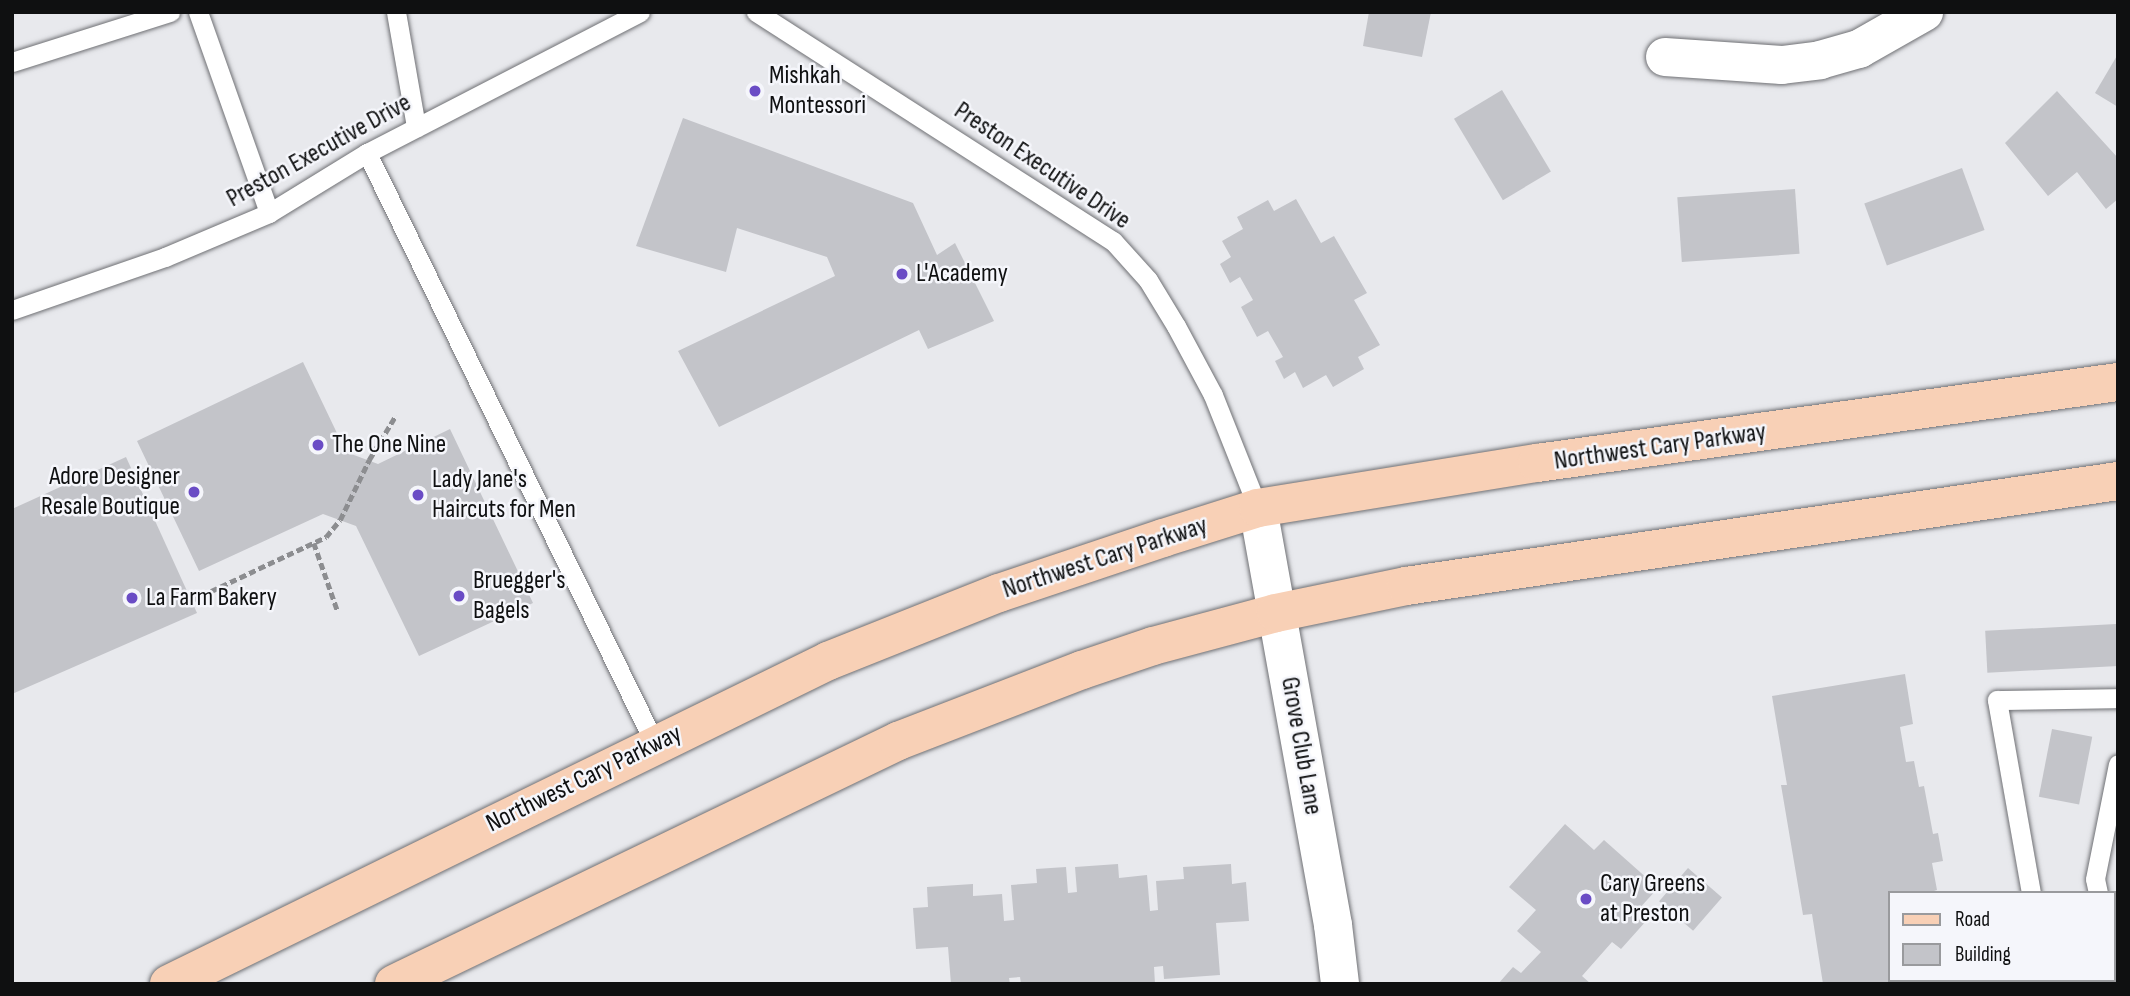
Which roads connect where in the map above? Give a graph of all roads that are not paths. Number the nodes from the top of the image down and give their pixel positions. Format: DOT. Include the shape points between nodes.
graph roads {
  1 [pos="170,12"];
  2 [pos="198,12"];
  3 [pos="396,12"];
  4 [pos="640,12"];
  5 [pos="756,12"];
  6 [pos="1924,12"];
  7 [pos="1665,57"];
  8 [pos="12,62"];
  9 [pos="416,127"];
  10 [pos="367,153"];
  11 [pos="269,213"];
  12 [pos="12,310"];
  13 [pos="2118,382"];
  14 [pos="2118,481"];
  15 [pos="1258,508"];
  16 [pos="1276,613"];
  17 [pos="2118,698"];
  18 [pos="655,744"];
  19 [pos="2118,764"];
  20 [pos="2031,891"];
  21 [pos="2098,891"];
  22 [pos="169,984"];
  23 [pos="394,984"];
  24 [pos="1340,984"];
  1 -- 8 [label="lane"];
  2 -- 11 [label="lane"];
  3 -- 9 [label="lane"];
  4 -- 9 [label="lane, Preston Executive Drive"];
  5 -- 15 [label="lane, Preston Executive Drive" via="1113,241 1148,280 1176,326 1213,395"];
  6 -- 7 [label="street" via="1859,49 1820,60 1782,65"];
  9 -- 10 [label="lane, Preston Executive Drive"];
  10 -- 11 [label="lane, Preston Executive Drive"];
  10 -- 18 [label="lane"];
  11 -- 12 [label="lane, Preston Executive Drive" via="165,257"];
  13 -- 15 [label="main road, Northwest Cary Parkway" via="1537,463"];
  14 -- 16 [label="main road" via="1406,586"];
  15 -- 16 [label="street, Grove Club Lane"];
  15 -- 18 [label="main road, Northwest Cary Parkway" via="999,593 828,661"];
  16 -- 23 [label="main road" via="1082,670 898,741"];
  16 -- 24 [label="street, Grove Club Lane"];
  17 -- 20 [label="lane" via="1997,700"];
  18 -- 22 [label="main road, Northwest Cary Parkway"];
  19 -- 21 [label="lane" via="2095,879"];
}
